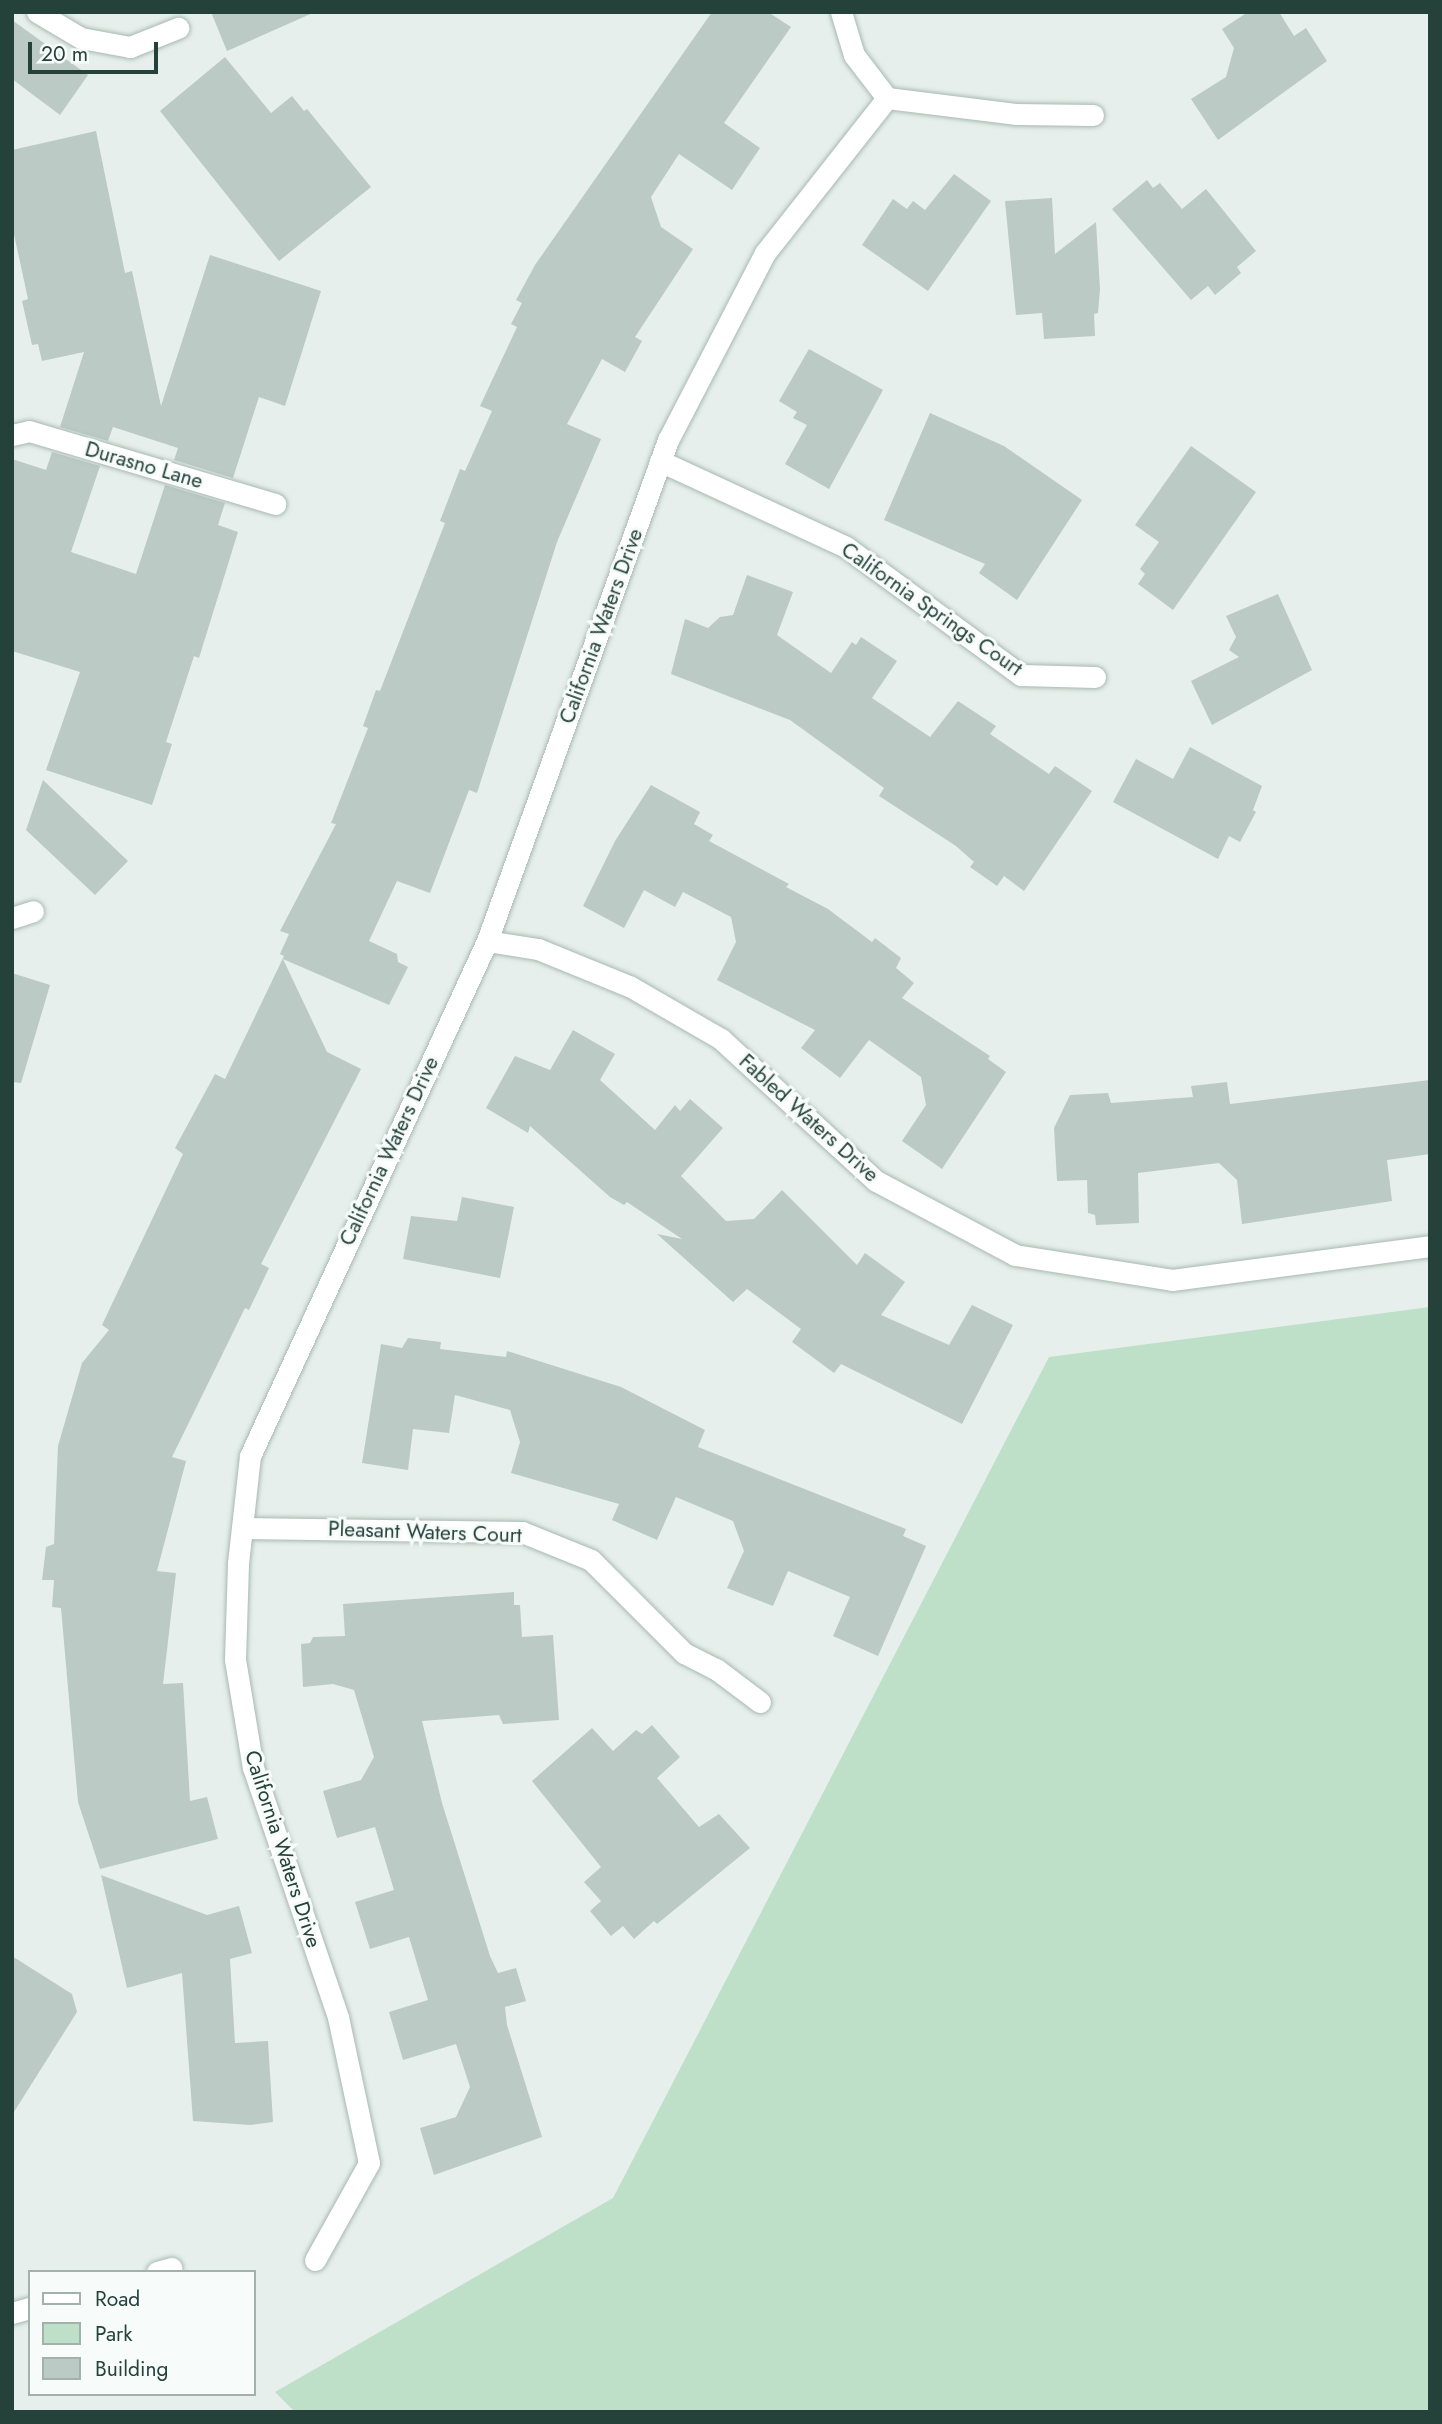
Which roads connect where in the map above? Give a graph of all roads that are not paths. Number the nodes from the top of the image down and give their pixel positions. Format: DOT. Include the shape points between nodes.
graph roads {
  1 [pos="37,12"];
  2 [pos="841,12"];
  3 [pos="178,28"];
  4 [pos="887,98"];
  5 [pos="1093,114"];
  6 [pos="18,430"];
  7 [pos="660,461"];
  8 [pos="275,504"];
  9 [pos="1095,677"];
  10 [pos="33,912"];
  11 [pos="12,918"];
  12 [pos="487,941"];
  13 [pos="1430,1246"];
  14 [pos="242,1528"];
  15 [pos="760,1702"];
  16 [pos="315,2260"];
  1 -- 3 [label="street" via="81,38 130,47"];
  2 -- 4 [label="street" via="854,55"];
  4 -- 5 [label="street" via="1015,114"];
  4 -- 7 [label="street, California Waters Drive" via="765,253"];
  6 -- 8 [label="street, Durasno Lane"];
  7 -- 9 [label="street, California Springs Court" via="846,547 1021,675"];
  7 -- 12 [label="street, California Waters Drive"];
  10 -- 11 [label="street"];
  12 -- 13 [label="street, Fabled Waters Drive" via="538,949 631,986 721,1039 876,1181 1015,1255 1172,1279"];
  12 -- 14 [label="street, California Waters Drive" via="250,1456"];
  14 -- 15 [label="street, Pleasant Waters Court" via="522,1532 591,1560 684,1653 716,1669"];
  14 -- 16 [label="street, California Waters Drive" via="235,1659 253,1768 338,2017 369,2163"];
}
